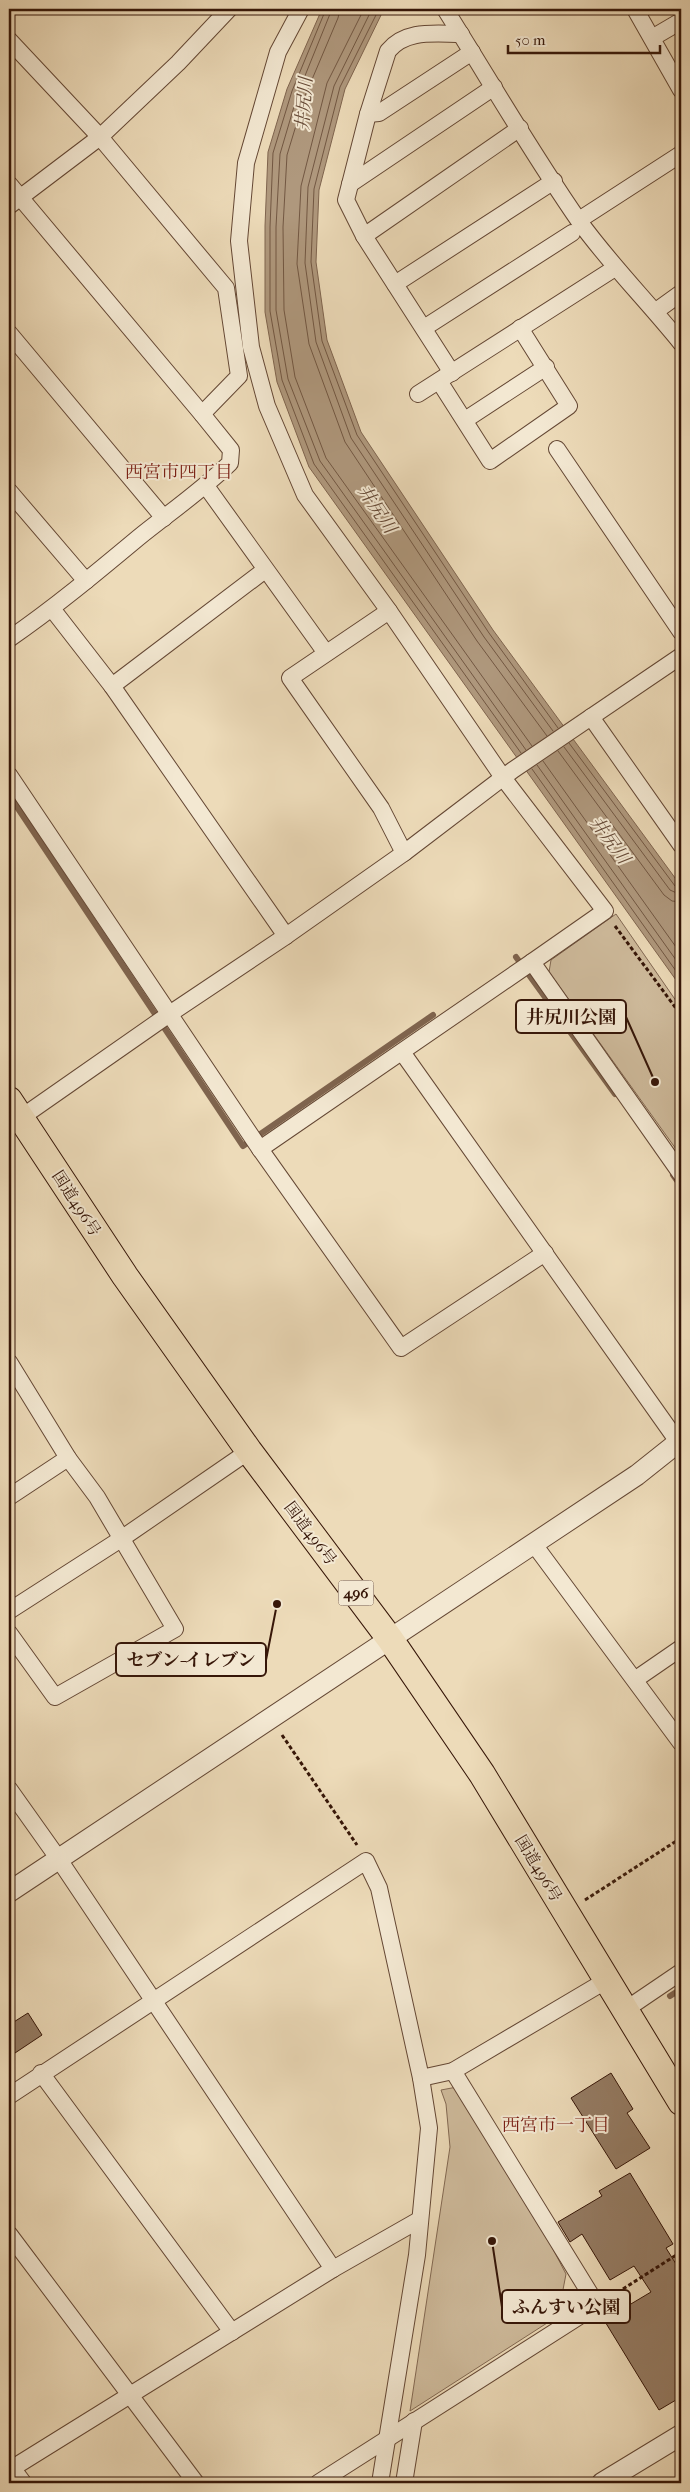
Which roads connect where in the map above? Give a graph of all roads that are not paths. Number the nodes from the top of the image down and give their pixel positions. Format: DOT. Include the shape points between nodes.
graph roads {
  1 [pos="228,9"];
  2 [pos="301,9"];
  3 [pos="444,9"];
  4 [pos="635,9"];
  5 [pos="681,21"];
  6 [pos="461,34"];
  7 [pos="652,38"];
  8 [pos="9,40"];
  9 [pos="472,52"];
  10 [pos="494,87"];
  11 [pos="681,90"];
  12 [pos="368,114"];
  13 [pos="520,128"];
  14 [pos="100,137"];
  15 [pos="681,154"];
  16 [pos="554,181"];
  17 [pos="9,184"];
  18 [pos="350,184"];
  19 [pos="14,201"];
  20 [pos="575,226"];
  21 [pos="364,236"];
  22 [pos="615,268"];
  23 [pos="395,284"];
  24 [pos="681,293"];
  25 [pos="656,312"];
  26 [pos="424,328"];
  27 [pos="520,328"];
  28 [pos="9,332"];
  29 [pos="681,343"];
  30 [pos="546,367"];
  31 [pos="446,377"];
  32 [pos="418,394"];
  33 [pos="202,414"];
  34 [pos="466,420"];
  35 [pos="557,449"];
  36 [pos="206,486"];
  37 [pos="9,492"];
  38 [pos="164,518"];
  39 [pos="265,570"];
  40 [pos="86,581"];
  41 [pos="53,610"];
  42 [pos="389,610"];
  43 [pos="681,632"];
  44 [pos="9,639"];
  45 [pos="326,653"];
  46 [pos="681,656"];
  47 [pos="112,686"];
  48 [pos="588,720"];
  49 [pos="509,774"];
  50 [pos="9,775"];
  51 [pos="681,845"];
  52 [pos="404,853"];
  53 [pos="286,936"];
  54 [pos="532,962"];
  55 [pos="168,1015"];
  56 [pos="402,1052"];
  57 [pos="13,1115"];
  58 [pos="260,1149"];
  59 [pos="681,1174"];
  60 [pos="545,1253"];
  61 [pos="11,1370"];
  62 [pos="680,1443"];
  63 [pos="249,1451"];
  64 [pos="68,1458"];
  65 [pos="9,1497"];
  66 [pos="121,1539"];
  67 [pos="533,1543"];
  68 [pos="9,1611"];
  69 [pos="10,1636"];
  70 [pos="390,1639"];
  71 [pos="681,1648"];
  72 [pos="636,1679"];
  73 [pos="681,1743"];
  74 [pos="9,1788"];
  75 [pos="58,1858"];
  76 [pos="9,1892"];
  77 [pos="681,1972"];
  78 [pos="607,1980"];
  79 [pos="152,2000"];
  80 [pos="624,2010"];
  81 [pos="453,2071"];
  82 [pos="42,2073"];
  83 [pos="421,2078"];
  84 [pos="9,2096"];
  85 [pos="681,2102"];
  86 [pos="419,2220"];
  87 [pos="9,2234"];
  88 [pos="334,2269"];
  89 [pos="232,2332"];
  90 [pos="131,2396"];
  91 [pos="414,2421"];
  92 [pos="681,2435"];
  93 [pos="387,2438"];
  94 [pos="13,2473"];
  95 [pos="196,2483"];
  96 [pos="318,2483"];
  97 [pos="380,2483"];
  98 [pos="404,2483"];
  99 [pos="602,2483"];
  1 -- 14 [label="street" via="178,63"];
  2 -- 42 [label="street" via="278,52 246,163 239,241 250,347 267,406 305,495"];
  3 -- 6 [label="street"];
  4 -- 7 [label="street"];
  5 -- 7 [label="street"];
  6 -- 9 [label="street"];
  6 -- 12 [label="street" via="421,34 394,43 382,67"];
  7 -- 11 [label="street"];
  8 -- 14 [label="street"];
  9 -- 10 [label="street"];
  9 -- 12 [label="street" via="379,113"];
  10 -- 13 [label="street"];
  10 -- 18 [label="street"];
  12 -- 18 [label="street"];
  13 -- 16 [label="street"];
  13 -- 21 [label="street"];
  14 -- 19 [label="street"];
  14 -- 33 [label="street" via="226,288 239,376"];
  15 -- 20 [label="street"];
  16 -- 20 [label="street"];
  16 -- 23 [label="street"];
  17 -- 19 [label="street"];
  18 -- 21 [label="street" via="346,200"];
  19 -- 33 [label="street"];
  20 -- 22 [label="street"];
  20 -- 26 [label="street"];
  21 -- 23 [label="street"];
  22 -- 25 [label="street"];
  22 -- 27 [label="street"];
  23 -- 26 [label="street"];
  24 -- 25 [label="street"];
  25 -- 29 [label="street"];
  26 -- 31 [label="street"];
  27 -- 30 [label="street"];
  27 -- 31 [label="street"];
  28 -- 38 [label="street"];
  30 -- 34 [label="street"];
  30 -- 34 [label="street" via="569,406 490,461"];
  31 -- 32 [label="street"];
  31 -- 34 [label="street"];
  33 -- 36 [label="street" via="230,450 230,464"];
  35 -- 43 [label="street"];
  36 -- 38 [label="street"];
  36 -- 39 [label="street"];
  37 -- 40 [label="street"];
  38 -- 40 [label="street"];
  39 -- 45 [label="street"];
  39 -- 47 [label="street"];
  40 -- 41 [label="street"];
  41 -- 44 [label="street"];
  41 -- 47 [label="street"];
  42 -- 45 [label="street"];
  42 -- 49 [label="street"];
  45 -- 52 [label="street" via="290,678 381,808"];
  46 -- 48 [label="street"];
  47 -- 53 [label="street"];
  48 -- 49 [label="street"];
  48 -- 51 [label="street"];
  49 -- 52 [label="street"];
  49 -- 54 [label="street" via="604,911"];
  50 -- 55 [label="street"];
  52 -- 53 [label="street"];
  53 -- 55 [label="street"];
  54 -- 56 [label="street"];
  54 -- 59 [label="street"];
  55 -- 57 [label="street"];
  55 -- 58 [label="street"];
  56 -- 58 [label="street"];
  56 -- 60 [label="street"];
  57 -- 63 [label="highway, 国道496号 / 496"];
  58 -- 60 [label="street" via="401,1348"];
  60 -- 62 [label="street"];
  61 -- 64 [label="street"];
  62 -- 67 [label="street"];
  63 -- 66 [label="street"];
  63 -- 70 [label="highway, 国道496号 / 496"];
  64 -- 65 [label="street"];
  64 -- 66 [label="street"];
  66 -- 68 [label="street"];
  66 -- 69 [label="street" via="175,1628 55,1697"];
  67 -- 70 [label="street"];
  67 -- 72 [label="street"];
  70 -- 75 [label="street"];
  70 -- 78 [label="highway, 国道496号 / 496" via="482,1774"];
  71 -- 72 [label="street"];
  72 -- 73 [label="street"];
  74 -- 75 [label="street"];
  75 -- 76 [label="street"];
  75 -- 79 [label="street"];
  77 -- 80 [label="street"];
  78 -- 80 [label="highway, 国道496号 / 496"];
  78 -- 81 [label="street"];
  79 -- 82 [label="street"];
  79 -- 83 [label="street" via="366,1861 379,1888"];
  79 -- 88 [label="street"];
  80 -- 85 [label="highway, 国道496号 / 496"];
  81 -- 83 [label="street"];
  81 -- 91 [label="street" via="597,2305"];
  82 -- 84 [label="street"];
  82 -- 89 [label="street"];
  83 -- 86 [label="street" via="429,2128"];
  86 -- 88 [label="street"];
  86 -- 93 [label="street" via="417,2255"];
  87 -- 90 [label="street"];
  88 -- 89 [label="street"];
  89 -- 90 [label="street"];
  90 -- 94 [label="street"];
  90 -- 95 [label="street"];
  91 -- 93 [label="street"];
  91 -- 98 [label="street"];
  92 -- 99 [label="street"];
  93 -- 96 [label="street"];
  93 -- 97 [label="street"];
}
